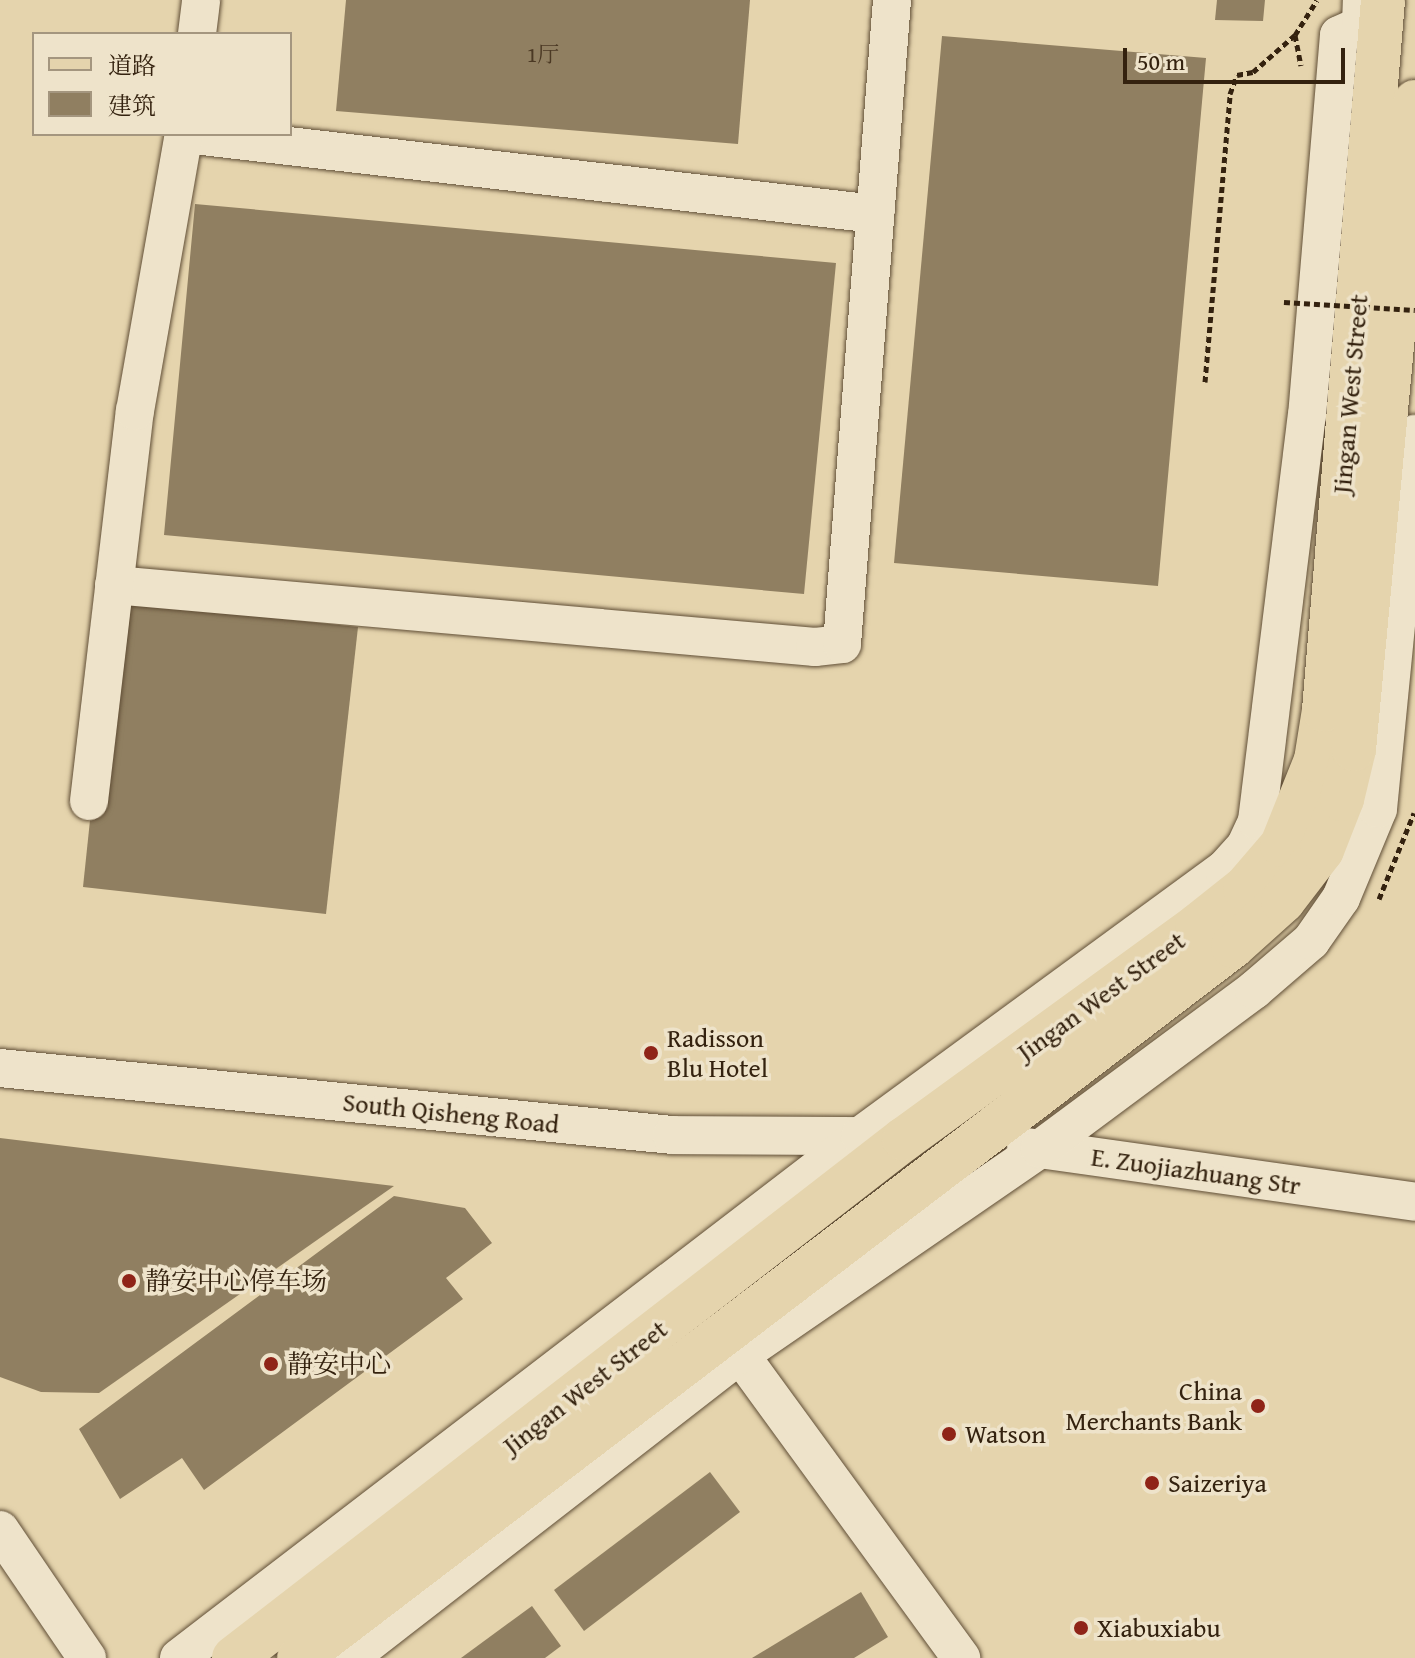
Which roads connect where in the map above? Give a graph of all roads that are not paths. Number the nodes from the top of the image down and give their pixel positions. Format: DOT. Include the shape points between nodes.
graph roads {
  1 [pos="201,0"];
  2 [pos="892,0"];
  3 [pos="1362,0"];
  4 [pos="1383,0"];
  5 [pos="197,32"];
  6 [pos="1415,102"];
  7 [pos="185,136"];
  8 [pos="202,136"];
  9 [pos="875,214"];
  10 [pos="1405,417"];
  11 [pos="114,585"];
  12 [pos="89,801"];
  13 [pos="0,1068"];
  14 [pos="860,1136"];
  15 [pos="904,1139"];
  16 [pos="976,1140"];
  17 [pos="1040,1149"];
  18 [pos="1415,1202"];
  19 [pos="732,1344"];
  20 [pos="0,1530"];
  21 [pos="87,1658"];
  22 [pos="179,1658"];
  23 [pos="234,1658"];
  24 [pos="299,1658"];
  25 [pos="349,1658"];
  26 [pos="961,1658"];
  1 -- 5 [label="street"];
  2 -- 9 [label="street"];
  3 -- 14 [label="street" via="1361,25 1339,35 1307,416 1257,821 1245,847 1224,870"];
  4 -- 15 [label="main road, Jingan West Street" via="1324,710 1302,806 1282,845 1245,888"];
  6 -- 10 [label="main road, Jingan West Street"];
  7 -- 11 [label="street" via="135,411"];
  8 -- 9 [label="street"];
  9 -- 11 [label="street" via="842,644 815,647"];
  10 -- 16 [label="main road, Jingan West Street" via="1354,749 1322,850 1283,901 1233,946"];
  10 -- 17 [label="street" via="1378,809 1341,898 1311,941 1254,990"];
  11 -- 12 [label="street"];
  13 -- 14 [label="street, South Qisheng Road" via="672,1135"];
  14 -- 15 [label="street, South Qisheng Road"];
  14 -- 22 [label="street"];
  15 -- 23 [label="main road, Jingan West Street"];
  16 -- 17 [label="street, E. Zuojiazhuang Str"];
  16 -- 19 [label="main road, Jingan West Street"];
  17 -- 18 [label="street, E. Zuojiazhuang Str"];
  17 -- 19 [label="street"];
  19 -- 24 [label="main road, Jingan West Street"];
  19 -- 25 [label="street"];
  19 -- 26 [label="street"];
  20 -- 21 [label="street"];
}
